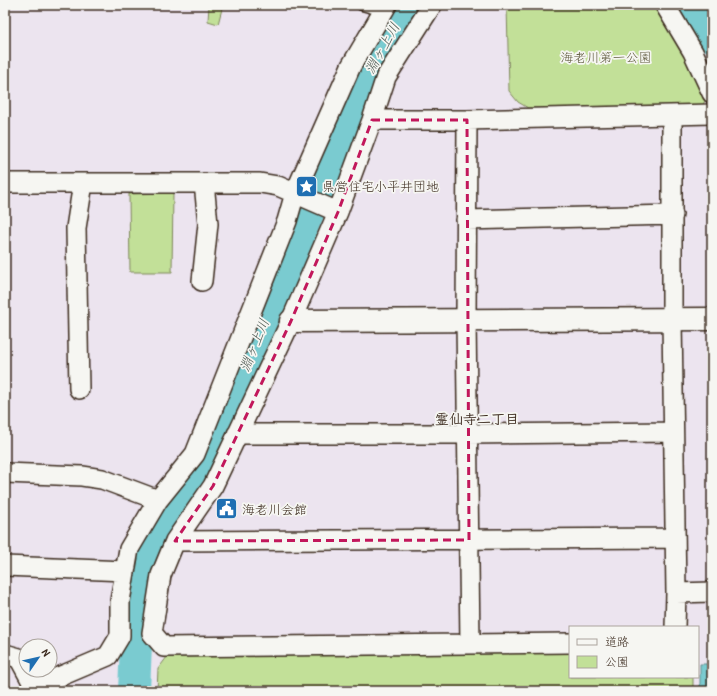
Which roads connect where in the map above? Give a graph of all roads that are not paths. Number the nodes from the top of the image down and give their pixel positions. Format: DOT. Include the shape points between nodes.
graph roads {
  1 [pos="362,5"];
  2 [pos="432,5"];
  3 [pos="665,5"];
  4 [pos="386,8"];
  5 [pos="712,93"];
  6 [pos="712,114"];
  7 [pos="672,116"];
  8 [pos="372,120"];
  9 [pos="467,120"];
  10 [pos="5,183"];
  11 [pos="83,183"];
  12 [pos="204,183"];
  13 [pos="297,194"];
  14 [pos="333,209"];
  15 [pos="673,215"];
  16 [pos="466,220"];
  17 [pos="202,281"];
  18 [pos="712,319"];
  19 [pos="466,320"];
  20 [pos="672,320"];
  21 [pos="291,321"];
  22 [pos="80,389"];
  23 [pos="674,432"];
  24 [pos="237,434"];
  25 [pos="468,434"];
  26 [pos="5,473"];
  27 [pos="158,500"];
  28 [pos="675,538"];
  29 [pos="469,540"];
  30 [pos="175,541"];
  31 [pos="5,566"];
  32 [pos="125,571"];
  33 [pos="712,592"];
  34 [pos="676,593"];
  35 [pos="675,626"];
  36 [pos="569,643"];
  37 [pos="470,644"];
  38 [pos="7,658"];
  39 [pos="36,689"];
  1 -- 4 [label="lane"];
  2 -- 8 [label="street" via="386,77"];
  3 -- 5 [label="street" via="693,52"];
  4 -- 13 [label="street" via="351,66"];
  6 -- 7 [label="street"];
  7 -- 9 [label="street"];
  7 -- 15 [label="street"];
  8 -- 9 [label="street"];
  8 -- 14 [label="street"];
  9 -- 16 [label="street"];
  10 -- 11 [label="street"];
  11 -- 12 [label="street"];
  11 -- 22 [label="street" via="76,228"];
  12 -- 13 [label="street" via="260,183 278,186"];
  12 -- 17 [label="street" via="208,224"];
  13 -- 14 [label="street"];
  13 -- 27 [label="street" via="195,454"];
  14 -- 21 [label="street"];
  15 -- 16 [label="street"];
  15 -- 20 [label="street"];
  16 -- 19 [label="street"];
  18 -- 20 [label="street"];
  19 -- 20 [label="street"];
  19 -- 21 [label="street"];
  19 -- 25 [label="street"];
  20 -- 23 [label="street"];
  21 -- 24 [label="street"];
  23 -- 25 [label="street"];
  23 -- 28 [label="street"];
  24 -- 25 [label="street"];
  24 -- 30 [label="street" via="213,486"];
  25 -- 29 [label="street"];
  26 -- 27 [label="street" via="102,479"];
  27 -- 32 [label="street" via="129,549"];
  28 -- 29 [label="street"];
  28 -- 34 [label="street"];
  29 -- 30 [label="street"];
  29 -- 37 [label="street"];
  30 -- 37 [label="street" via="161,575 152,633 164,647"];
  31 -- 32 [label="street"];
  32 -- 39 [label="street" via="120,601 120,636 108,656"];
  33 -- 34 [label="street"];
  34 -- 35 [label="street"];
  36 -- 37 [label="street"];
  38 -- 39 [label="street" via="19,658"];
}
